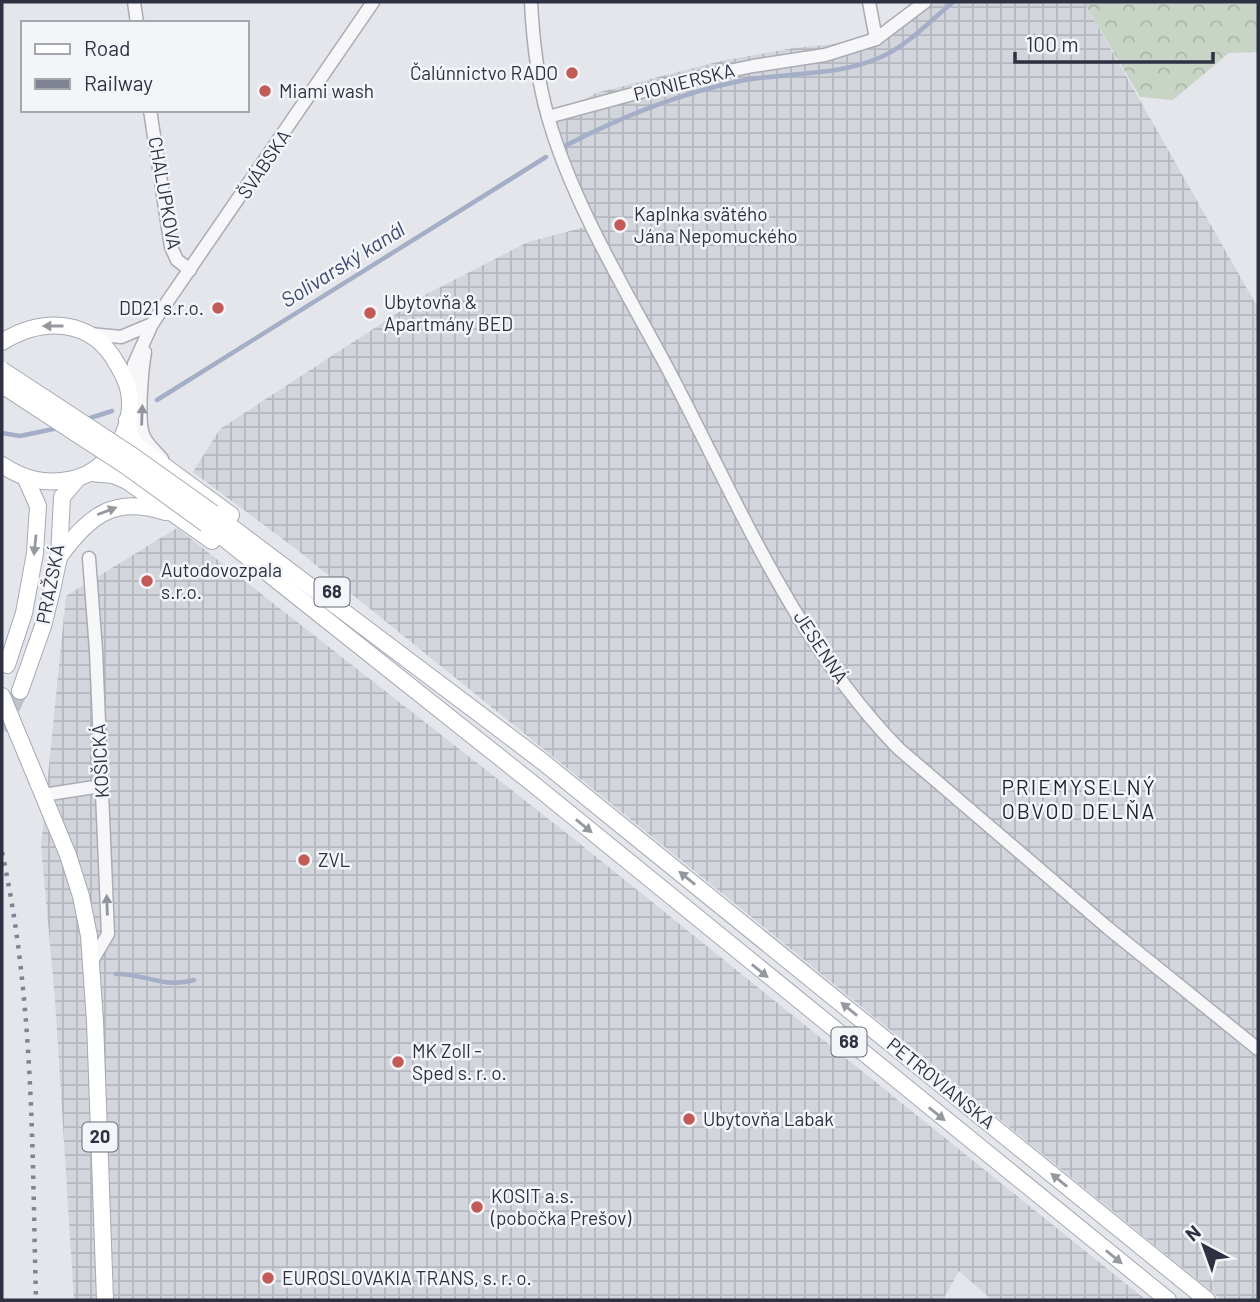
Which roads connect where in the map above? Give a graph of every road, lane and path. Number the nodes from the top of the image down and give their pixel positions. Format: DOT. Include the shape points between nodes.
graph roads {
  1 [pos="134,2"];
  2 [pos="373,2"];
  3 [pos="531,2"];
  4 [pos="869,2"];
  5 [pos="925,2"];
  6 [pos="137,21"];
  7 [pos="876,39"];
  8 [pos="150,112"];
  9 [pos="548,117"];
  10 [pos="190,270"];
  11 [pos="152,324"];
  12 [pos="9,333"];
  13 [pos="90,334"];
  14 [pos="2,342"];
  15 [pos="2,370"];
  16 [pos="2,386"];
  17 [pos="129,389"];
  18 [pos="127,420"];
  19 [pos="2,466"];
  20 [pos="173,472"];
  21 [pos="85,475"];
  22 [pos="15,476"];
  23 [pos="203,521"];
  24 [pos="59,557"];
  25 [pos="89,558"];
  26 [pos="7,665"];
  27 [pos="20,691"];
  28 [pos="2,696"];
  29 [pos="543,762"];
  30 [pos="101,786"];
  31 [pos="43,795"];
  32 [pos="92,961"];
  33 [pos="1258,1049"];
  34 [pos="105,1300"];
  35 [pos="1168,1300"];
  36 [pos="1208,1300"];
  1 -- 6 [label="street"];
  2 -- 10 [label="street, ŠVÁBSKA"];
  3 -- 9 [label="street" via="534,53"];
  4 -- 7 [label="street"];
  5 -- 7 [label="street, PIONIERSKA"];
  7 -- 9 [label="street, PIONIERSKA" via="825,55 681,81"];
  8 -- 10 [label="street, CHALUPKOVA" via="171,247 177,260"];
  9 -- 33 [label="street, JESENNÁ" via="623,287 769,567 834,671 899,749"];
  10 -- 11 [label="street, ŠVÁBSKA"];
  11 -- 13 [label="street" via="121,337"];
  11 -- 17 [label="street, ŠVÁBSKA" via="134,364"];
  20 -- 11 [label="street, one-way" via="149,443 141,425 140,375"];
  13 -- 12 [label="main road, one-way" via="58,325"];
  12 -- 14 [label="main road"];
  13 -- 17 [label="main road" via="110,352"];
  15 -- 23 [label="main road, bridge" via="133,456"];
  16 -- 23 [label="main road, bridge"];
  17 -- 18 [label="main road"];
  18 -- 20 [label="main road, 68" via="138,446"];
  18 -- 21 [label="main road, PRAŽSKÁ" via="114,451 104,464"];
  19 -- 22 [label="main road"];
  20 -- 29 [label="main road, 68" via="459,688"];
  21 -- 22 [label="main road" via="60,482"];
  21 -- 23 [label="main road" via="114,475"];
  21 -- 24 [label="main road, PRAŽSKÁ" via="62,497"];
  22 -- 26 [label="main road, PRAŽSKÁ, one-way" via="38,506 27,601"];
  24 -- 23 [label="main road, one-way" via="81,528 98,514 119,507 151,507"];
  23 -- 29 [label="main road"];
  23 -- 35 [label="main road, PETROVIANSKA / 68, one-way"];
  24 -- 27 [label="main road, PRAŽSKÁ" via="43,626"];
  25 -- 30 [label="street, KOŠICKÁ"];
  28 -- 31 [label="main road, KOŠICKÁ / 20"];
  36 -- 29 [label="main road, PETROVIANSKA / 68, one-way"];
  30 -- 31 [label="street"];
  32 -- 30 [label="street, KOŠICKÁ, one-way" via="108,934"];
  31 -- 32 [label="main road, KOŠICKÁ / 20" via="81,897"];
  32 -- 34 [label="main road, KOŠICKÁ / 20"];
}
